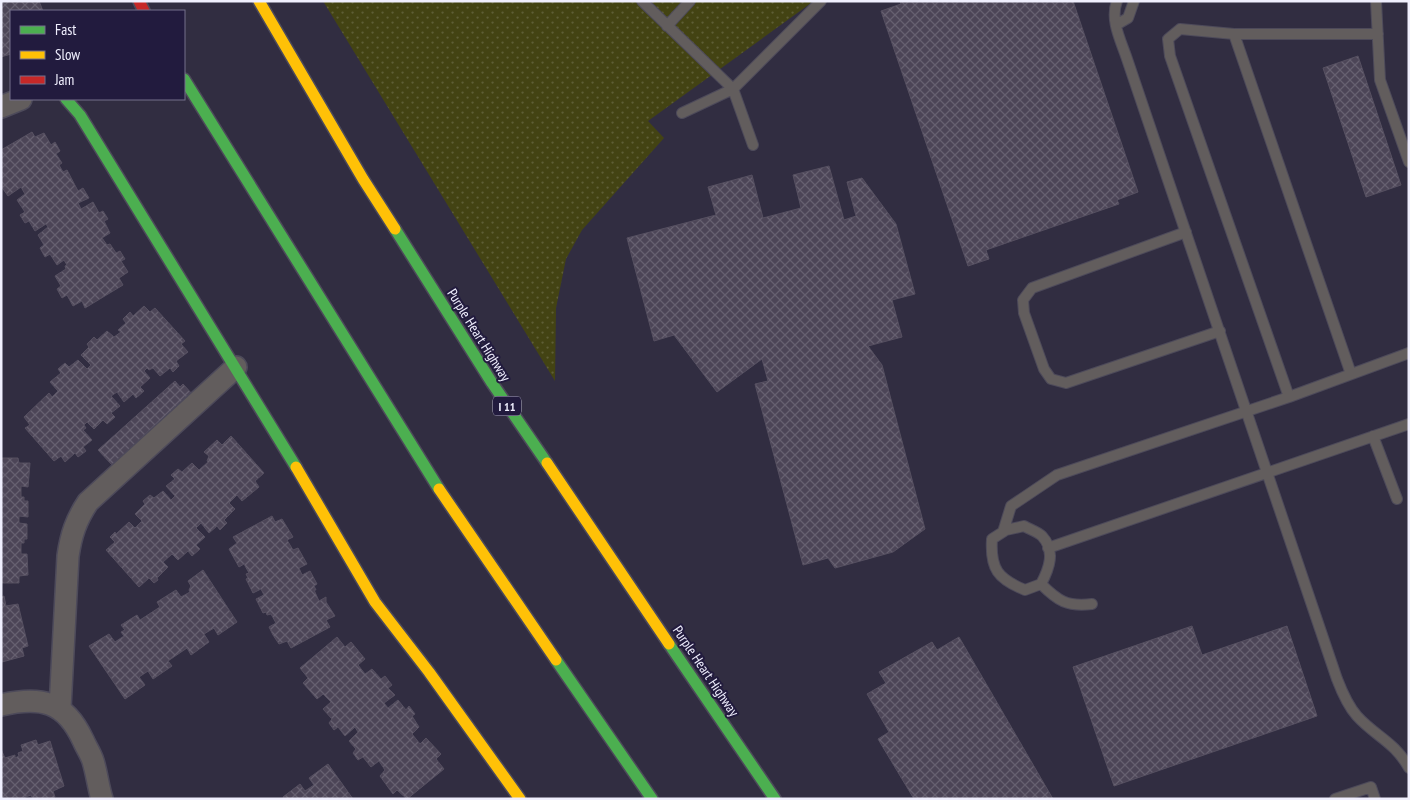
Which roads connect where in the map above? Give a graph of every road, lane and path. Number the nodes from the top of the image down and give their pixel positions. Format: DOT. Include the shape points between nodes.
graph roads {
  1 [pos="260,1"];
  2 [pos="642,1"];
  3 [pos="690,1"];
  4 [pos="821,1"];
  5 [pos="1116,1"];
  6 [pos="1134,1"];
  7 [pos="1376,1"];
  8 [pos="667,26"];
  9 [pos="1116,26"];
  10 [pos="1234,34"];
  11 [pos="1378,34"];
  12 [pos="185,81"];
  13 [pos="733,89"];
  14 [pos="18,100"];
  15 [pos="67,100"];
  16 [pos="1,107"];
  17 [pos="682,113"];
  18 [pos="753,145"];
  19 [pos="1409,162"];
  20 [pos="1186,232"];
  21 [pos="1220,331"];
  22 [pos="1409,353"];
  23 [pos="236,367"];
  24 [pos="1351,374"];
  25 [pos="1289,398"];
  26 [pos="1246,411"];
  27 [pos="1409,424"];
  28 [pos="1373,436"];
  29 [pos="1266,472"];
  30 [pos="1397,499"];
  31 [pos="1003,532"];
  32 [pos="1048,548"];
  33 [pos="1041,584"];
  34 [pos="1092,604"];
  35 [pos="1,705"];
  36 [pos="60,708"];
  37 [pos="1409,768"];
  38 [pos="102,799"];
  39 [pos="520,799"];
  40 [pos="652,799"];
  41 [pos="775,799"];
  42 [pos="1335,799"];
  43 [pos="1375,799"];
  1 -- 41 [label="main road, Purple Heart Highway / I 11" via="364,179 492,383"];
  2 -- 8 [label="lane"];
  3 -- 8 [label="lane"];
  4 -- 13 [label="lane"];
  5 -- 9 [label="lane"];
  6 -- 9 [label="lane" via="1128,18"];
  7 -- 11 [label="lane"];
  8 -- 13 [label="lane"];
  9 -- 20 [label="lane"];
  10 -- 11 [label="lane"];
  10 -- 24 [label="lane"];
  10 -- 25 [label="lane" via="1180,30 1168,39 1170,56"];
  11 -- 19 [label="lane" via="1380,80"];
  12 -- 40 [label="main road" via="452,510"];
  13 -- 17 [label="lane"];
  13 -- 18 [label="lane"];
  14 -- 16 [label="street"];
  15 -- 23 [label="main road" via="80,115"];
  20 -- 21 [label="lane"];
  20 -- 21 [label="lane" via="1032,288 1023,300 1024,313 1044,369 1051,379 1066,382"];
  21 -- 26 [label="lane"];
  22 -- 24 [label="lane"];
  23 -- 36 [label="street" via="88,502 78,517 68,556"];
  23 -- 39 [label="main road" via="375,602"];
  24 -- 25 [label="lane"];
  25 -- 26 [label="lane"];
  26 -- 29 [label="lane"];
  26 -- 31 [label="lane" via="1057,475 1011,506"];
  27 -- 28 [label="lane"];
  28 -- 29 [label="lane"];
  28 -- 30 [label="lane"];
  29 -- 32 [label="lane"];
  29 -- 37 [label="lane" via="1344,696 1358,716 1393,746"];
  31 -- 32 [label="lane" via="1024,526 1042,536"];
  31 -- 33 [label="lane" via="992,539 991,556 999,575 1007,583 1025,590"];
  32 -- 33 [label="lane" via="1051,560"];
  33 -- 34 [label="lane" via="1056,599"];
  35 -- 36 [label="street" via="28,700"];
  36 -- 38 [label="street" via="72,719 93,761"];
  42 -- 43 [label="lane" via="1371,787"];
}
